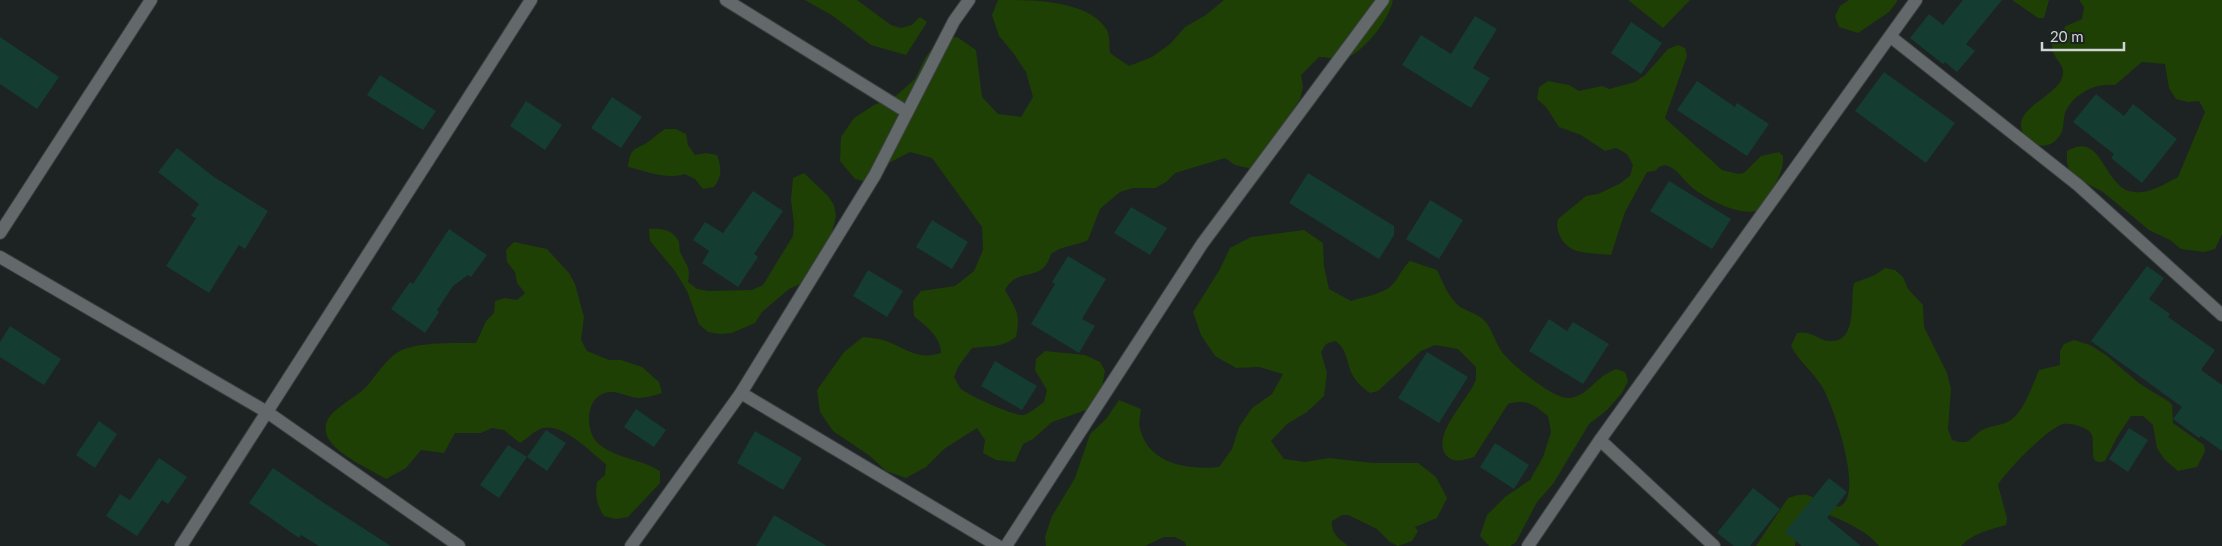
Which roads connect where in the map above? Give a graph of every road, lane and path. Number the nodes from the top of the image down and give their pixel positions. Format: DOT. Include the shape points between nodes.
graph roads {
  1 [pos="151,0"];
  2 [pos="531,0"];
  3 [pos="726,0"];
  4 [pos="969,0"];
  5 [pos="1383,0"];
  6 [pos="1916,0"];
  7 [pos="1891,37"];
  8 [pos="907,112"];
  9 [pos="0,233"];
  10 [pos="0,257"];
  11 [pos="2222,315"];
  12 [pos="741,392"];
  13 [pos="267,412"];
  14 [pos="1600,440"];
  15 [pos="181,546"];
  16 [pos="459,546"];
  17 [pos="631,546"];
  18 [pos="998,546"];
  19 [pos="1006,546"];
  20 [pos="1528,546"];
  21 [pos="1714,546"];
  1 -- 9 [label="street"];
  2 -- 13 [label="street"];
  3 -- 8 [label="street"];
  4 -- 8 [label="street" via="954,21"];
  5 -- 19 [label="street" via="1202,244"];
  6 -- 7 [label="street"];
  7 -- 11 [label="street" via="2078,185"];
  7 -- 14 [label="street"];
  8 -- 12 [label="street" via="875,175"];
  10 -- 13 [label="street"];
  12 -- 17 [label="street"];
  12 -- 18 [label="street"];
  13 -- 15 [label="street"];
  13 -- 16 [label="street"];
  14 -- 20 [label="street"];
  14 -- 21 [label="street"];
}
